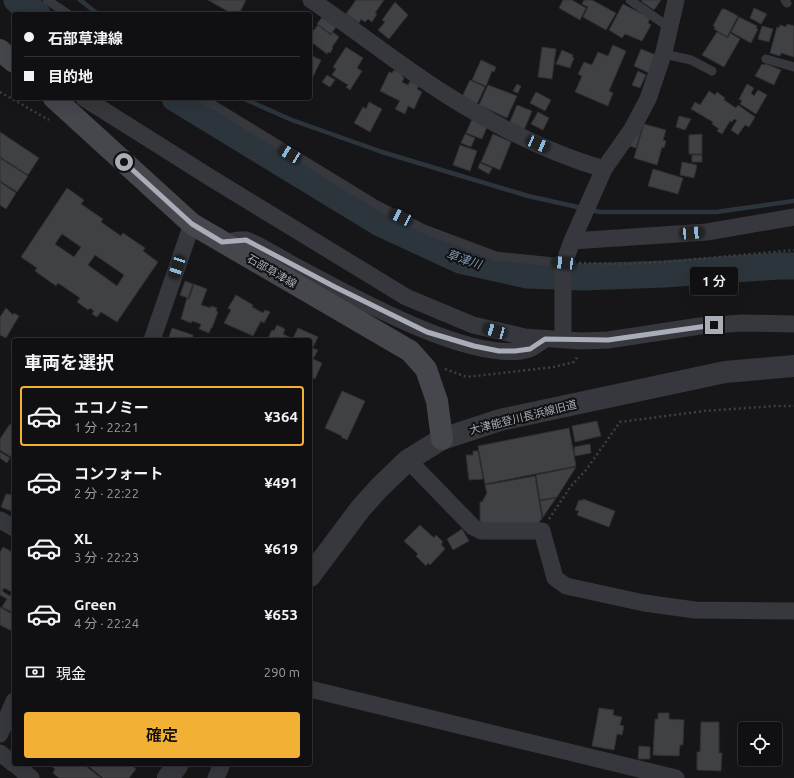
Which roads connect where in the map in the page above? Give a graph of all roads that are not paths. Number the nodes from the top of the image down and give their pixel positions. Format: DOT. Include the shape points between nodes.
graph roads {
  1 [pos="47,0"];
  2 [pos="311,0"];
  3 [pos="630,0"];
  4 [pos="676,0"];
  5 [pos="65,12"];
  6 [pos="670,28"];
  7 [pos="0,50"];
  8 [pos="664,52"];
  9 [pos="12,56"];
  10 [pos="766,59"];
  11 [pos="12,60"];
  12 [pos="794,67"];
  13 [pos="712,71"];
  14 [pos="56,100"];
  15 [pos="87,100"];
  16 [pos="205,100"];
  17 [pos="604,169"];
  18 [pos="794,216"];
  19 [pos="192,224"];
  20 [pos="572,241"];
  21 [pos="222,242"];
  22 [pos="564,268"];
  23 [pos="794,324"];
  24 [pos="153,338"];
  25 [pos="562,338"];
  26 [pos="545,339"];
  27 [pos="794,366"];
  28 [pos="442,438"];
  29 [pos="408,460"];
  30 [pos="0,520"];
  31 [pos="12,527"];
  32 [pos="312,573"];
  33 [pos="794,611"];
  34 [pos="312,689"];
  35 [pos="12,706"];
  36 [pos="0,734"];
  37 [pos="0,753"];
  38 [pos="12,762"];
  39 [pos="16,766"];
  40 [pos="177,766"];
  41 [pos="221,766"];
  42 [pos="31,778"];
  43 [pos="168,778"];
  44 [pos="216,778"];
  45 [pos="676,778"];
  1 -- 5 [label="lane"];
  2 -- 17 [label="street" via="444,94 481,116 552,150"];
  3 -- 6 [label="lane"];
  4 -- 6 [label="street"];
  6 -- 8 [label="street"];
  7 -- 9 [label="street"];
  7 -- 11 [label="main road"];
  8 -- 13 [label="lane" via="691,60"];
  8 -- 17 [label="street" via="648,99 632,129"];
  10 -- 12 [label="lane"];
  14 -- 19 [label="main road, 石部草津線"];
  15 -- 26 [label="street" via="406,297 473,325"];
  16 -- 22 [label="lane" via="378,205 424,230 496,256"];
  17 -- 20 [label="street"];
  18 -- 20 [label="street" via="707,232"];
  19 -- 21 [label="main road, 石部草津線"];
  19 -- 24 [label="street"];
  20 -- 22 [label="street"];
  21 -- 26 [label="street" via="246,240 427,332 499,351 530,349"];
  21 -- 28 [label="main road, 石部草津線" via="410,351 426,369 437,401"];
  22 -- 25 [label="street"];
  23 -- 25 [label="street" via="700,326 608,340 581,341"];
  25 -- 26 [label="street"];
  27 -- 28 [label="street, 大津能登川長浜線旧道" via="725,372 500,420"];
  28 -- 29 [label="street, 大津能登川長浜線旧道"];
  29 -- 32 [label="street, 大津能登川長浜線旧道" via="361,508"];
  29 -- 33 [label="street" via="468,522 481,531 542,531 555,578 566,586 644,603 695,610"];
  30 -- 31 [label="street"];
  34 -- 45 [label="street"];
  35 -- 36 [label="street"];
  37 -- 38 [label="street"];
  39 -- 42 [label="street"];
  40 -- 43 [label="street"];
  41 -- 44 [label="street"];
}
